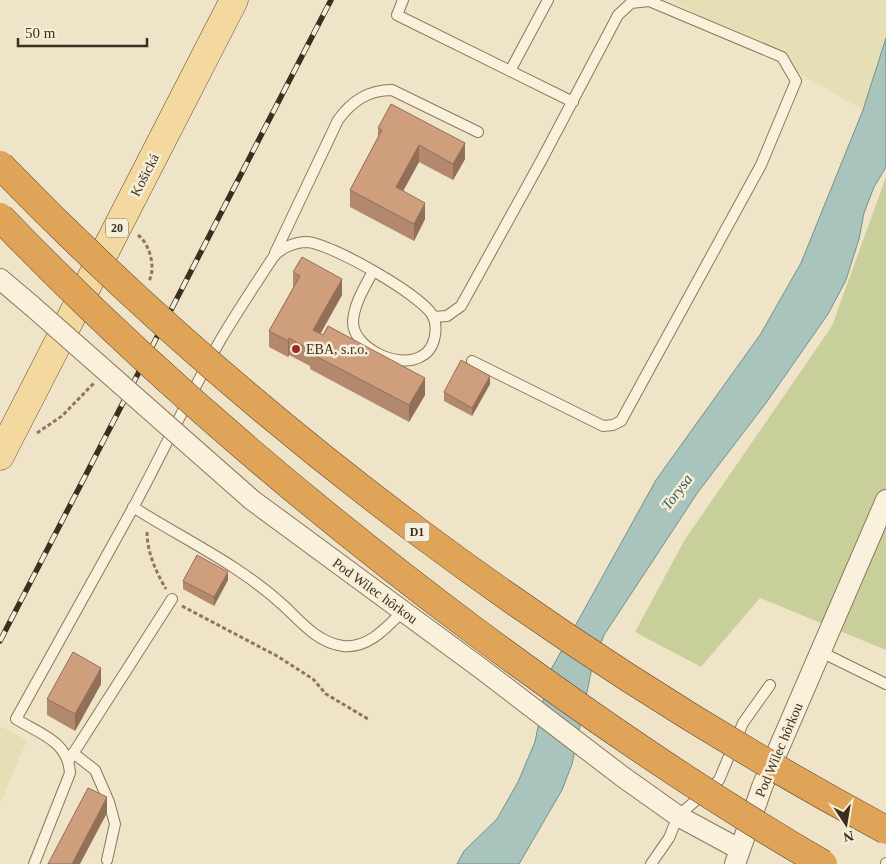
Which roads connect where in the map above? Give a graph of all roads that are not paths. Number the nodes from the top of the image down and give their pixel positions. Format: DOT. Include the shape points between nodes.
graph roads {
  1 [pos="234,0"];
  2 [pos="403,0"];
  3 [pos="548,0"];
  4 [pos="510,71"];
  5 [pos="572,102"];
  6 [pos="478,132"];
  7 [pos="0,165"];
  8 [pos="0,217"];
  9 [pos="275,254"];
  10 [pos="373,271"];
  11 [pos="0,279"];
  12 [pos="433,317"];
  13 [pos="472,361"];
  14 [pos="0,456"];
  15 [pos="886,500"];
  16 [pos="133,507"];
  17 [pos="172,599"];
  18 [pos="403,611"];
  19 [pos="821,652"];
  20 [pos="886,684"];
  21 [pos="770,685"];
  22 [pos="71,756"];
  23 [pos="678,816"];
  24 [pos="886,830"];
  25 [pos="737,856"];
  26 [pos="107,860"];
  27 [pos="34,864"];
  28 [pos="651,864"];
  29 [pos="823,864"];
  1 -- 14 [label="main road, Košická / 20"];
  2 -- 4 [label="lane" via="397,15"];
  3 -- 4 [label="lane"];
  4 -- 5 [label="lane"];
  5 -- 12 [label="lane" via="461,306 447,316"];
  5 -- 13 [label="lane" via="618,15 631,3 649,1 782,57 796,81 761,166 621,421 603,426"];
  6 -- 9 [label="lane" via="392,90 378,90 350,104 338,120"];
  7 -- 24 [label="highway, D1, bridge" via="142,304 218,371 394,514 549,626 661,700"];
  8 -- 29 [label="highway, bridge" via="196,405 360,543 607,727"];
  9 -- 10 [label="lane" via="291,244 308,242 324,246"];
  9 -- 16 [label="lane" via="221,339"];
  10 -- 12 [label="lane" via="421,302"];
  10 -- 12 [label="lane" via="360,294 353,323 358,337 371,350 404,361 420,358 431,348 436,333"];
  11 -- 18 [label="street, Pod Wilec hôrkou, bridge" via="252,500"];
  15 -- 19 [label="street, Pod Wilec hôrkou"];
  16 -- 18 [label="lane" via="254,582 313,634 327,642 357,646 376,637"];
  16 -- 22 [label="lane" via="16,719 58,744"];
  17 -- 22 [label="lane"];
  18 -- 23 [label="street, Pod Wilec hôrkou"];
  19 -- 20 [label="lane"];
  19 -- 25 [label="street, Pod Wilec hôrkou" via="762,787"];
  21 -- 23 [label="lane" via="743,723 719,780"];
  22 -- 26 [label="lane" via="95,770 109,802 115,824"];
  22 -- 27 [label="lane" via="70,773"];
  23 -- 25 [label="street, Pod Wilec hôrkou"];
  23 -- 28 [label="lane" via="669,838"];
}
